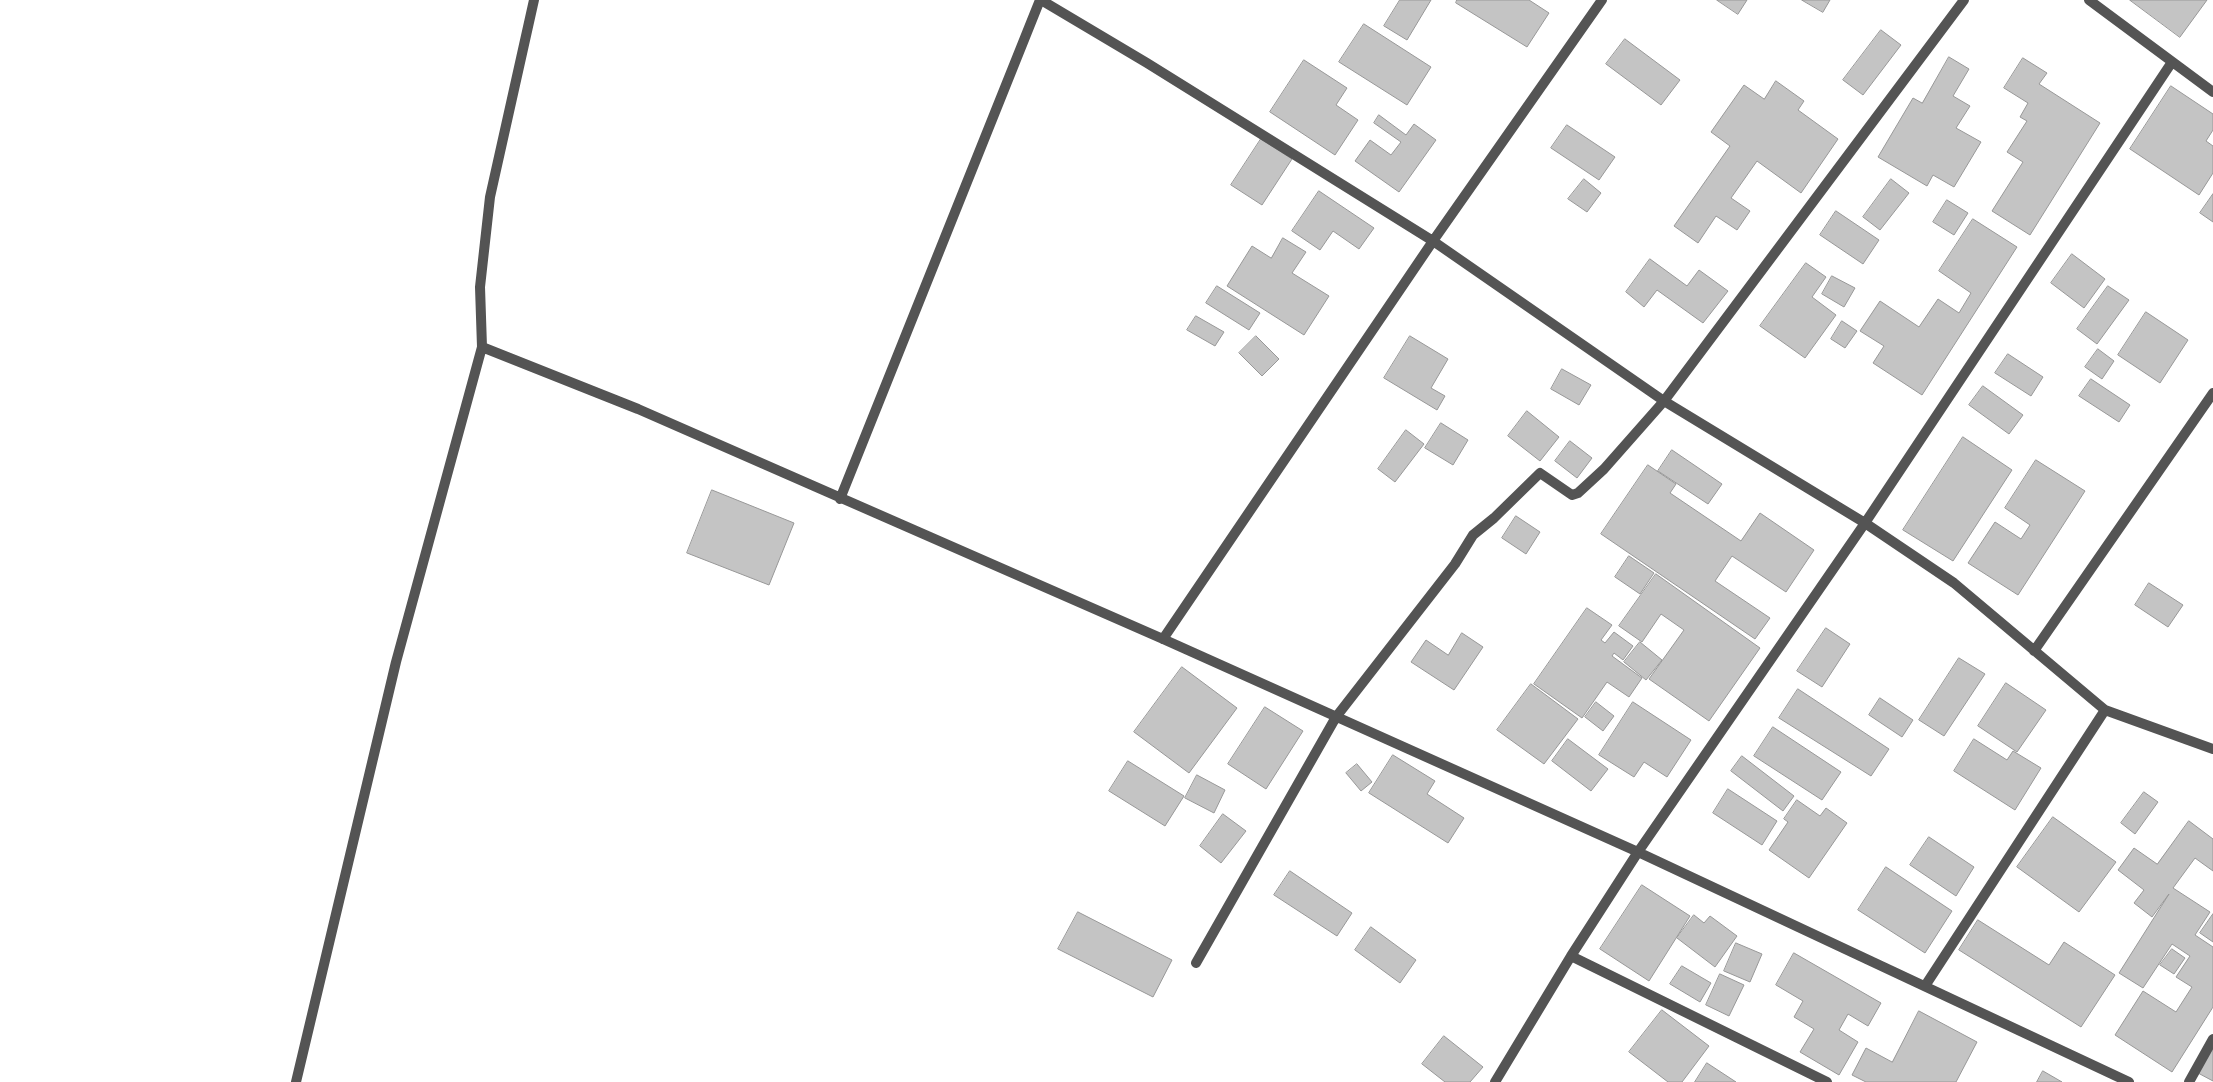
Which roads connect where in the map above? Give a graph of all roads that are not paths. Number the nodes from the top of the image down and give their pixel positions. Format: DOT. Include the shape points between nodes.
graph roads {
  1 [pos="534,0"];
  2 [pos="1040,0"];
  3 [pos="1602,0"];
  4 [pos="1964,0"];
  5 [pos="2089,0"];
  6 [pos="2172,62"];
  7 [pos="2213,92"];
  8 [pos="1434,241"];
  9 [pos="482,347"];
  10 [pos="2213,393"];
  11 [pos="1664,401"];
  12 [pos="840,499"];
  13 [pos="1865,523"];
  14 [pos="1164,639"];
  15 [pos="2034,651"];
  16 [pos="2105,710"];
  17 [pos="1336,717"];
  18 [pos="2213,749"];
  19 [pos="1638,852"];
  20 [pos="1571,956"];
  21 [pos="1196,963"];
  22 [pos="1925,986"];
  23 [pos="2213,1039"];
  24 [pos="296,1082"];
  25 [pos="1495,1082"];
  26 [pos="1827,1082"];
  27 [pos="2129,1082"];
  28 [pos="2189,1082"];
  1 -- 9 [label="street" via="490,197 480,287"];
  2 -- 8 [label="street"];
  2 -- 12 [label="street"];
  3 -- 8 [label="street"];
  4 -- 11 [label="street"];
  5 -- 6 [label="street"];
  6 -- 7 [label="street"];
  6 -- 13 [label="street"];
  8 -- 11 [label="street"];
  8 -- 14 [label="street"];
  9 -- 12 [label="street" via="638,409"];
  9 -- 24 [label="street" via="396,662"];
  10 -- 15 [label="street"];
  11 -- 13 [label="street"];
  11 -- 17 [label="street" via="1604,469 1578,493 1572,495 1540,473 1473,535 1455,564"];
  12 -- 14 [label="street"];
  13 -- 15 [label="street" via="1954,583"];
  13 -- 19 [label="street"];
  14 -- 17 [label="street"];
  15 -- 16 [label="street"];
  16 -- 18 [label="street"];
  16 -- 22 [label="street"];
  17 -- 19 [label="street"];
  17 -- 21 [label="street"];
  19 -- 20 [label="street"];
  19 -- 22 [label="street"];
  20 -- 25 [label="street"];
  20 -- 26 [label="street"];
  22 -- 27 [label="street"];
  23 -- 28 [label="street"];
}
